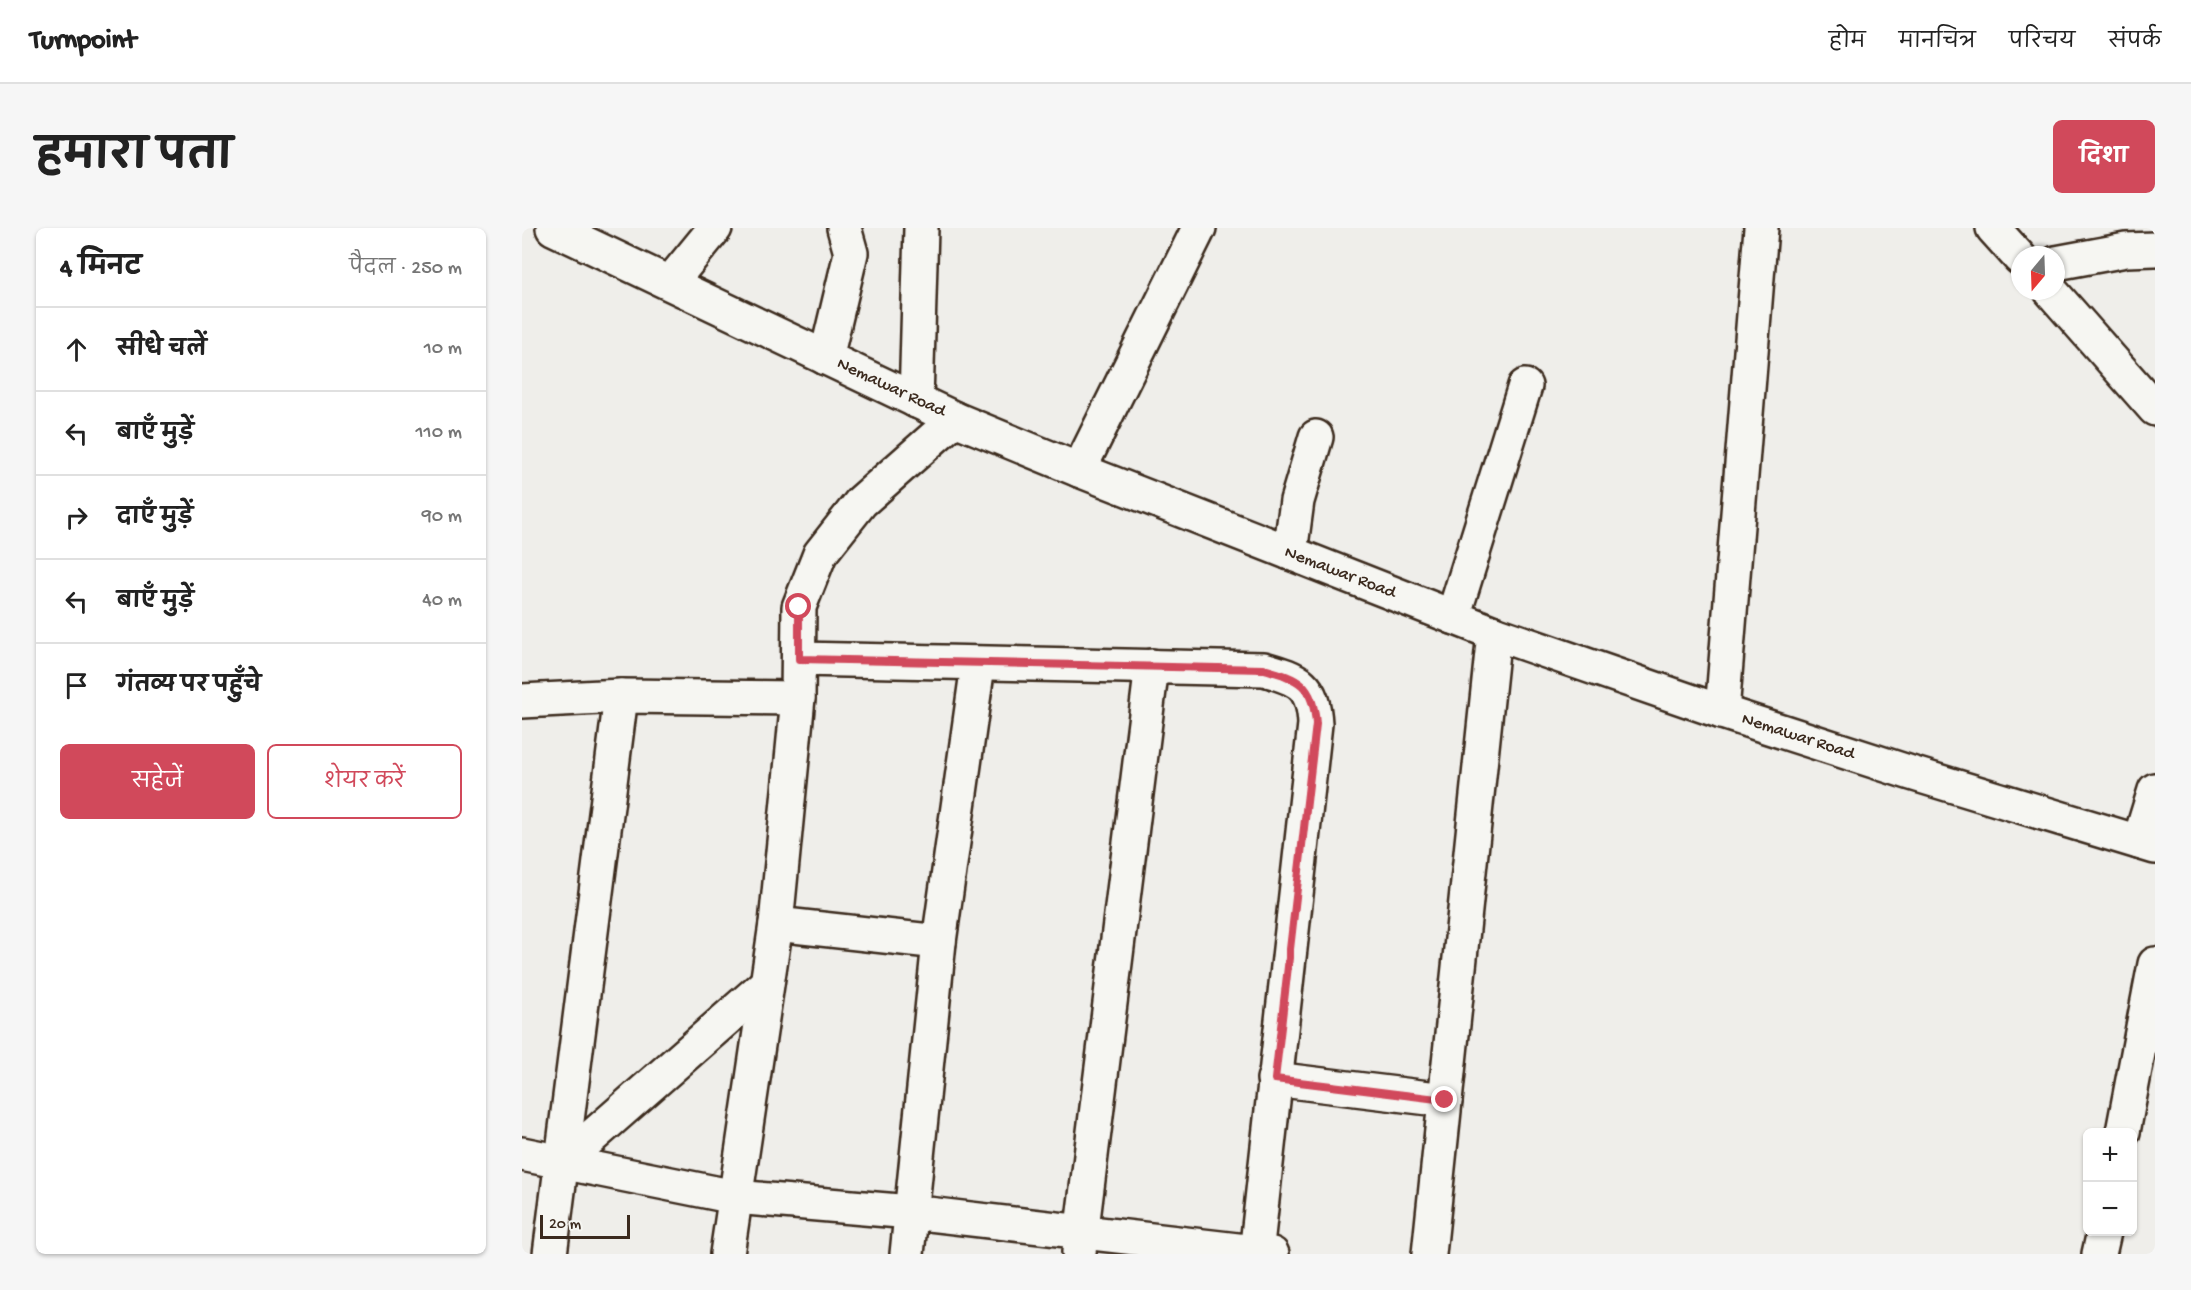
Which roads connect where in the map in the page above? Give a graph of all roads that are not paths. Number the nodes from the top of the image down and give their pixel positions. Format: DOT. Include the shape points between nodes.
graph roads {
  1 [pos="553,228"];
  2 [pos="715,228"];
  3 [pos="844,228"];
  4 [pos="921,228"];
  5 [pos="1199,228"];
  6 [pos="1761,228"];
  7 [pos="1993,228"];
  8 [pos="2011,248"];
  9 [pos="2155,249"];
  10 [pos="2065,261"];
  11 [pos="670,284"];
  12 [pos="2059,300"];
  13 [pos="826,358"];
  14 [pos="1525,386"];
  15 [pos="916,401"];
  16 [pos="2155,409"];
  17 [pos="955,419"];
  18 [pos="1316,437"];
  19 [pos="1078,470"];
  20 [pos="1290,553"];
  21 [pos="1453,617"];
  22 [pos="1494,633"];
  23 [pos="799,659"];
  24 [pos="978,665"];
  25 [pos="1152,666"];
  26 [pos="621,696"];
  27 [pos="798,698"];
  28 [pos="522,701"];
  29 [pos="1722,712"];
  30 [pos="2155,790"];
  31 [pos="2147,844"];
  32 [pos="776,924"];
  33 [pos="939,942"];
  34 [pos="2155,964"];
  35 [pos="766,984"];
  36 [pos="1275,1079"];
  37 [pos="1445,1100"];
  38 [pos="2123,1128"];
  39 [pos="522,1154"];
  40 [pos="562,1164"];
  41 [pos="735,1197"];
  42 [pos="911,1212"];
  43 [pos="2103,1236"];
  44 [pos="1080,1243"];
  45 [pos="1261,1253"];
  46 [pos="550,1254"];
  47 [pos="727,1254"];
  48 [pos="907,1254"];
  49 [pos="1429,1254"];
  50 [pos="2099,1254"];
  1 -- 11 [label="main road, Nemawar Road"];
  2 -- 11 [label="main road"];
  3 -- 13 [label="main road" via="851,253"];
  4 -- 15 [label="main road"];
  5 -- 19 [label="main road"];
  6 -- 29 [label="main road"];
  7 -- 8 [label="main road"];
  9 -- 10 [label="main road"];
  11 -- 13 [label="main road, Nemawar Road"];
  12 -- 16 [label="main road"];
  13 -- 15 [label="main road, Nemawar Road"];
  14 -- 21 [label="main road"];
  15 -- 17 [label="main road, Nemawar Road"];
  17 -- 19 [label="main road, Nemawar Road"];
  17 -- 23 [label="main road" via="861,502 820,554 799,607"];
  18 -- 20 [label="main road" via="1297,501"];
  19 -- 20 [label="main road, Nemawar Road"];
  20 -- 21 [label="main road, Nemawar Road"];
  21 -- 22 [label="main road, Nemawar Road"];
  22 -- 29 [label="main road, Nemawar Road"];
  22 -- 37 [label="main road"];
  23 -- 24 [label="main road"];
  23 -- 27 [label="main road"];
  24 -- 25 [label="main road"];
  24 -- 33 [label="main road"];
  25 -- 36 [label="main road" via="1264,669 1297,679 1314,704 1316,724"];
  25 -- 44 [label="main road"];
  26 -- 27 [label="main road"];
  26 -- 28 [label="main road"];
  26 -- 40 [label="main road"];
  27 -- 32 [label="main road"];
  29 -- 31 [label="main road, Nemawar Road" via="1911,774"];
  30 -- 31 [label="main road"];
  32 -- 33 [label="main road"];
  32 -- 35 [label="main road"];
  33 -- 42 [label="main road"];
  34 -- 38 [label="main road"];
  35 -- 40 [label="main road"];
  35 -- 41 [label="main road"];
  36 -- 37 [label="main road"];
  36 -- 45 [label="main road"];
  37 -- 49 [label="main road"];
  39 -- 40 [label="main road"];
  40 -- 41 [label="main road"];
  40 -- 46 [label="main road"];
  41 -- 42 [label="main road"];
  41 -- 47 [label="main road"];
  42 -- 44 [label="main road"];
  42 -- 48 [label="main road"];
  43 -- 50 [label="main road"];
  44 -- 45 [label="main road"];
}
